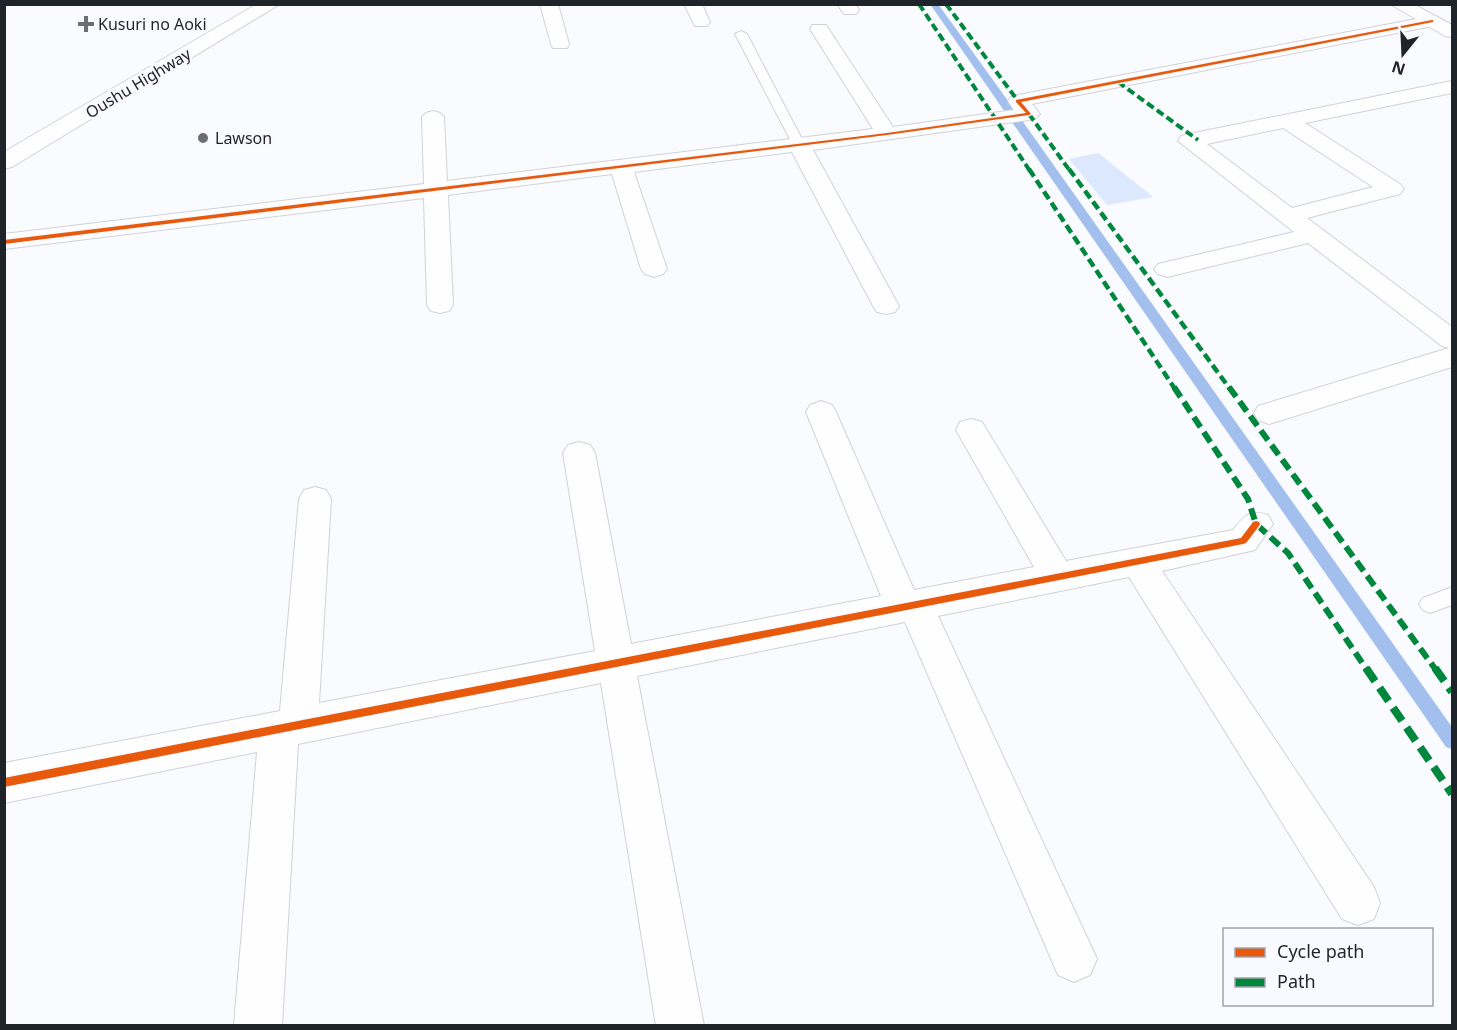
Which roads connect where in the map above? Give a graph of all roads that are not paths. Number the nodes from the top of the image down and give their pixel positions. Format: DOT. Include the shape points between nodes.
graph roads {
  1 [pos="271,4"];
  2 [pos="549,4"];
  3 [pos="693,4"];
  4 [pos="1399,4"];
  5 [pos="1433,13"];
  6 [pos="1452,13"];
  7 [pos="701,22"];
  8 [pos="819,28"];
  9 [pos="1452,32"];
  10 [pos="741,34"];
  11 [pos="560,44"];
  12 [pos="1452,87"];
  13 [pos="433,117"];
  14 [pos="1287,121"];
  15 [pos="887,134"];
  16 [pos="798,145"];
  17 [pos="4,162"];
  18 [pos="621,167"];
  19 [pos="435,189"];
  20 [pos="1288,216"];
  21 [pos="1313,235"];
  22 [pos="4,242"];
  23 [pos="654,269"];
  24 [pos="1167,269"];
  25 [pos="440,305"];
  26 [pos="886,306"];
  27 [pos="1452,340"];
  28 [pos="1452,357"];
  29 [pos="821,412"];
  30 [pos="1269,413"];
  31 [pos="971,430"];
  32 [pos="579,453"];
  33 [pos="315,499"];
  34 [pos="1256,524"];
  35 [pos="1137,561"];
  36 [pos="1057,577"];
  37 [pos="1452,596"];
  38 [pos="1430,604"];
  39 [pos="909,606"];
  40 [pos="617,663"];
  41 [pos="289,728"];
  42 [pos="4,783"];
  43 [pos="1358,903"];
  44 [pos="1074,959"];
  45 [pos="258,1025"];
  46 [pos="680,1026"];
  1 -- 17 [label="main road, Oushu Highway"];
  2 -- 11 [label="main road"];
  3 -- 7 [label="main road"];
  4 -- 5 [label="main road"];
  5 -- 6 [label="main road"];
  5 -- 9 [label="main road"];
  5 -- 15 [label="main road" via="1018,100 1029,114"];
  8 -- 15 [label="main road"];
  10 -- 16 [label="lane"];
  12 -- 14 [label="main road"];
  13 -- 19 [label="main road"];
  14 -- 20 [label="main road" via="1189,141"];
  14 -- 20 [label="main road" via="1392,189"];
  15 -- 16 [label="main road"];
  16 -- 18 [label="main road"];
  16 -- 26 [label="main road"];
  18 -- 19 [label="main road"];
  18 -- 23 [label="main road"];
  19 -- 22 [label="main road"];
  19 -- 25 [label="main road"];
  20 -- 21 [label="main road"];
  21 -- 24 [label="main road"];
  21 -- 27 [label="main road"];
  28 -- 30 [label="main road"];
  29 -- 39 [label="main road"];
  31 -- 36 [label="main road"];
  32 -- 40 [label="main road"];
  33 -- 41 [label="main road"];
  34 -- 35 [label="main road" via="1243,541"];
  35 -- 36 [label="main road"];
  35 -- 43 [label="main road"];
  36 -- 39 [label="main road"];
  37 -- 38 [label="lane"];
  39 -- 40 [label="main road"];
  39 -- 44 [label="main road"];
  40 -- 41 [label="main road"];
  40 -- 46 [label="main road"];
  41 -- 42 [label="main road"];
  41 -- 45 [label="main road"];
}
